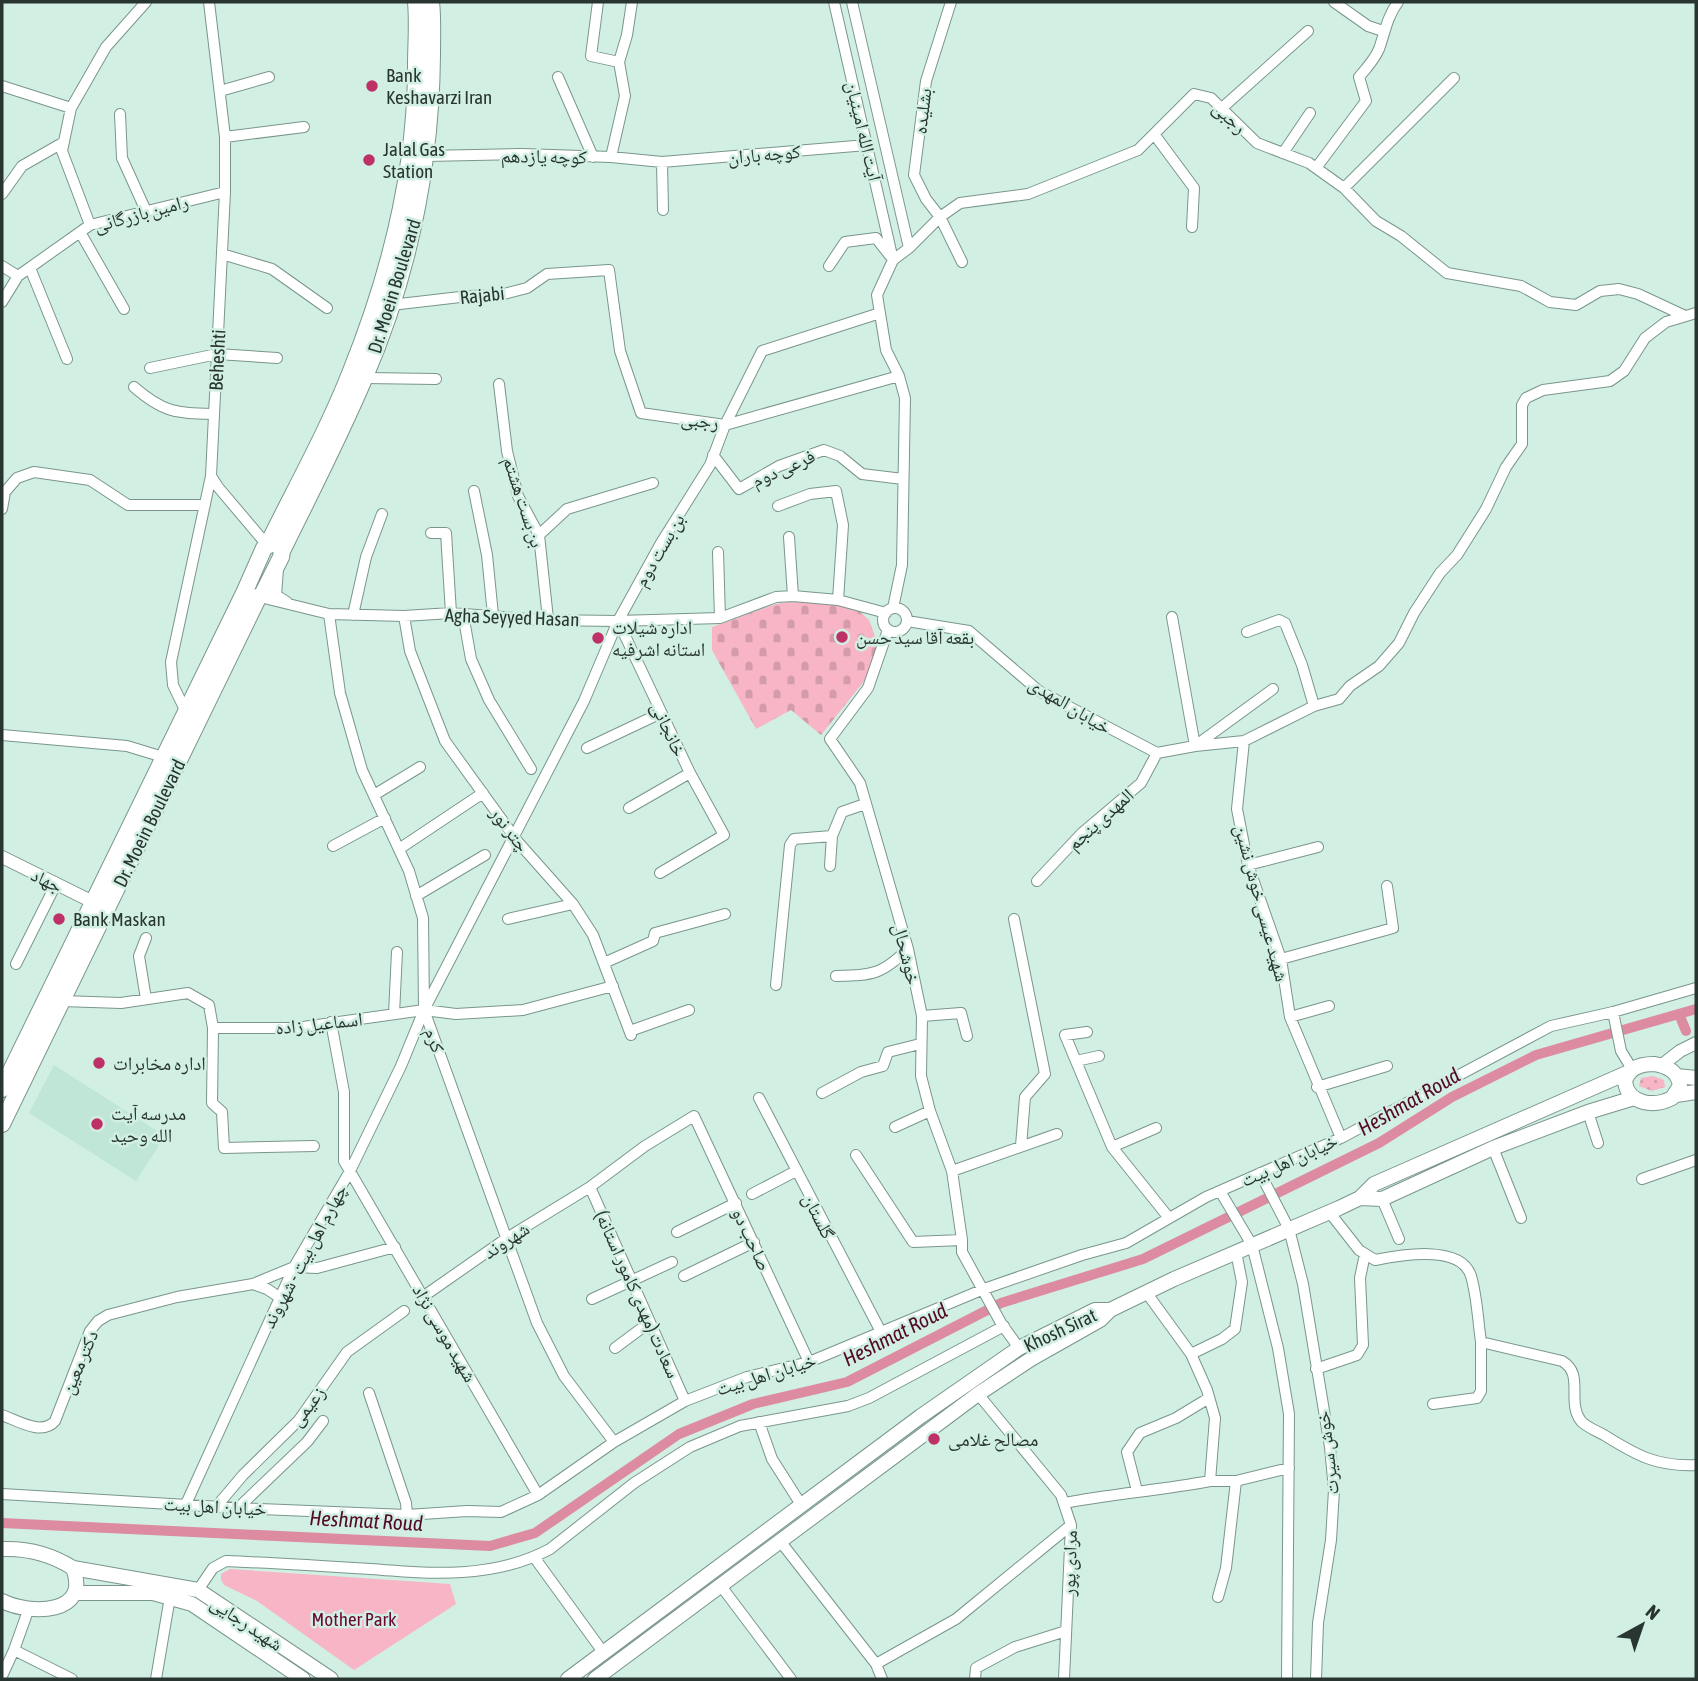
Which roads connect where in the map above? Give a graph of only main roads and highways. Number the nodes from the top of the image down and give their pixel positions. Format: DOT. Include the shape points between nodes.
graph roads {
  1 [pos="416,2"];
  2 [pos="431,2"];
  3 [pos="274,551"];
  4 [pos="255,595"];
  5 [pos="100,906"];
  6 [pos="7,1063"];
  7 [pos="1630,1071"];
  8 [pos="1677,1076"];
  9 [pos="1696,1078"];
  10 [pos="2,1089"];
  11 [pos="1696,1092"];
  12 [pos="1676,1095"];
  13 [pos="1634,1098"];
  14 [pos="2,1124"];
  15 [pos="1360,1198"];
  16 [pos="1110,1310"];
  17 [pos="2,1549"];
  18 [pos="73,1568"];
  19 [pos="76,1593"];
  20 [pos="2,1601"];
  21 [pos="303,1679"];
  22 [pos="331,1679"];
  23 [pos="568,1679"];
  24 [pos="595,1679"];
  1 -- 3 [label="main road, Dr. Moein Boulevard" via="413,137 399,222 351,372"];
  2 -- 3 [label="main road, Dr. Moein Boulevard" via="431,92 414,226 365,378"];
  3 -- 4 [label="main road" via="264,548"];
  4 -- 5 [label="main road, Dr. Moein Boulevard"];
  4 -- 5 [label="main road, Dr. Moein Boulevard" via="163,757"];
  5 -- 6 [label="main road, Dr. Moein Boulevard"];
  5 -- 14 [label="main road, Dr. Moein Boulevard" via="62,1001"];
  6 -- 10 [label="main road, Dr. Moein Boulevard"];
  7 -- 8 [label="main road" via="1644,1064 1662,1065"];
  7 -- 13 [label="main road" via="1625,1087"];
  7 -- 15 [label="main road" via="1374,1184"];
  8 -- 9 [label="main road"];
  8 -- 12 [label="main road" via="1680,1086"];
  11 -- 12 [label="main road"];
  12 -- 13 [label="main road" via="1656,1103"];
  13 -- 15 [label="main road" via="1493,1148 1382,1199"];
  15 -- 16 [label="main road"];
  16 -- 23 [label="main road, Khosh Sirat" via="1095,1310 1019,1348"];
  16 -- 24 [label="main road, Khosh Sirat" via="978,1394"];
  17 -- 18 [label="main road, شهید رجایی" via="39,1552"];
  18 -- 19 [label="main road"];
  18 -- 22 [label="main road, شهید رجایی" via="198,1590"];
  19 -- 20 [label="main road" via="65,1605 45,1608"];
  19 -- 21 [label="main road, شهید رجایی" via="153,1592 192,1604"];
}
